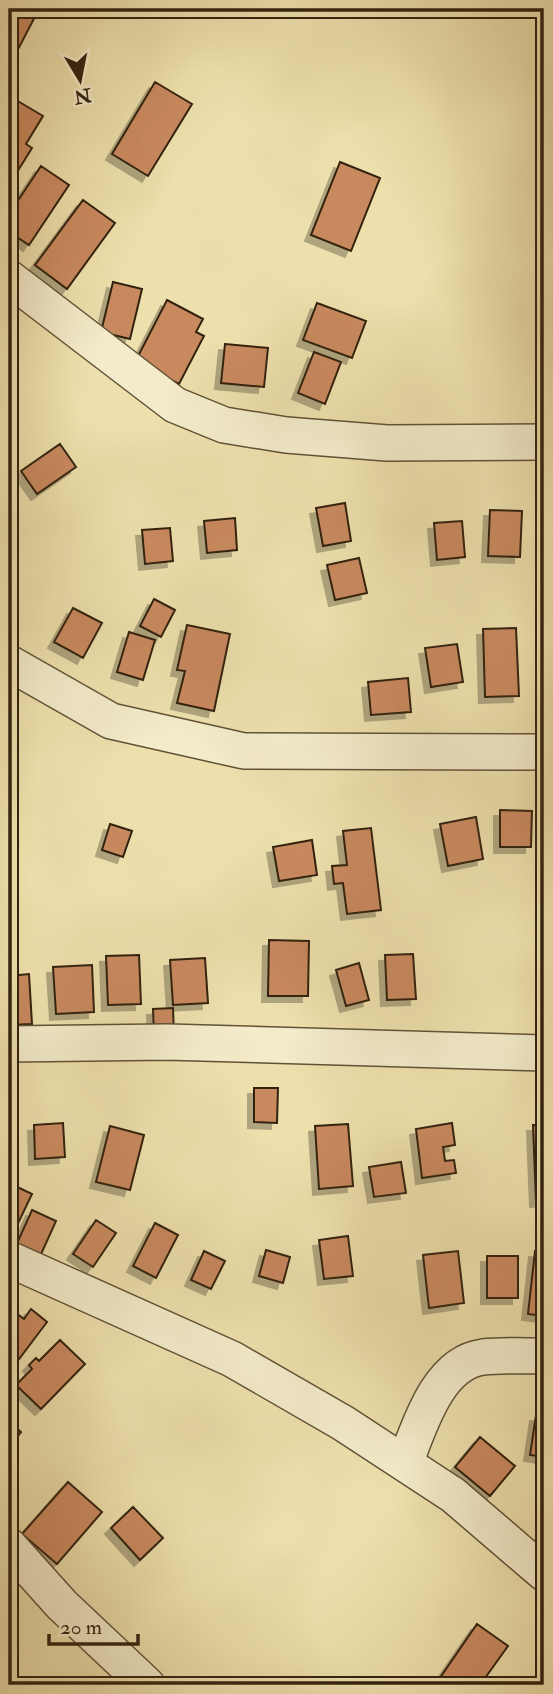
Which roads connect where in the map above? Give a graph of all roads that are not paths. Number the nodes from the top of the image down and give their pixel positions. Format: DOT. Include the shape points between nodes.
graph roads {
  1 [pos="9,278"];
  2 [pos="544,442"];
  3 [pos="9,663"];
  4 [pos="544,752"];
  5 [pos="9,1044"];
  6 [pos="544,1053"];
  7 [pos="9,1259"];
  8 [pos="544,1356"];
  9 [pos="405,1463"];
  10 [pos="9,1546"];
  11 [pos="544,1573"];
  12 [pos="147,1685"];
  1 -- 2 [label="street" via="175,405 224,425 387,443"];
  3 -- 4 [label="street" via="111,721 244,751"];
  5 -- 6 [label="street" via="167,1042"];
  7 -- 9 [label="street" via="232,1359"];
  8 -- 9 [label="street" via="480,1357 453,1373 428,1406"];
  9 -- 11 [label="street" via="453,1495"];
  10 -- 12 [label="street" via="62,1605"];
}
